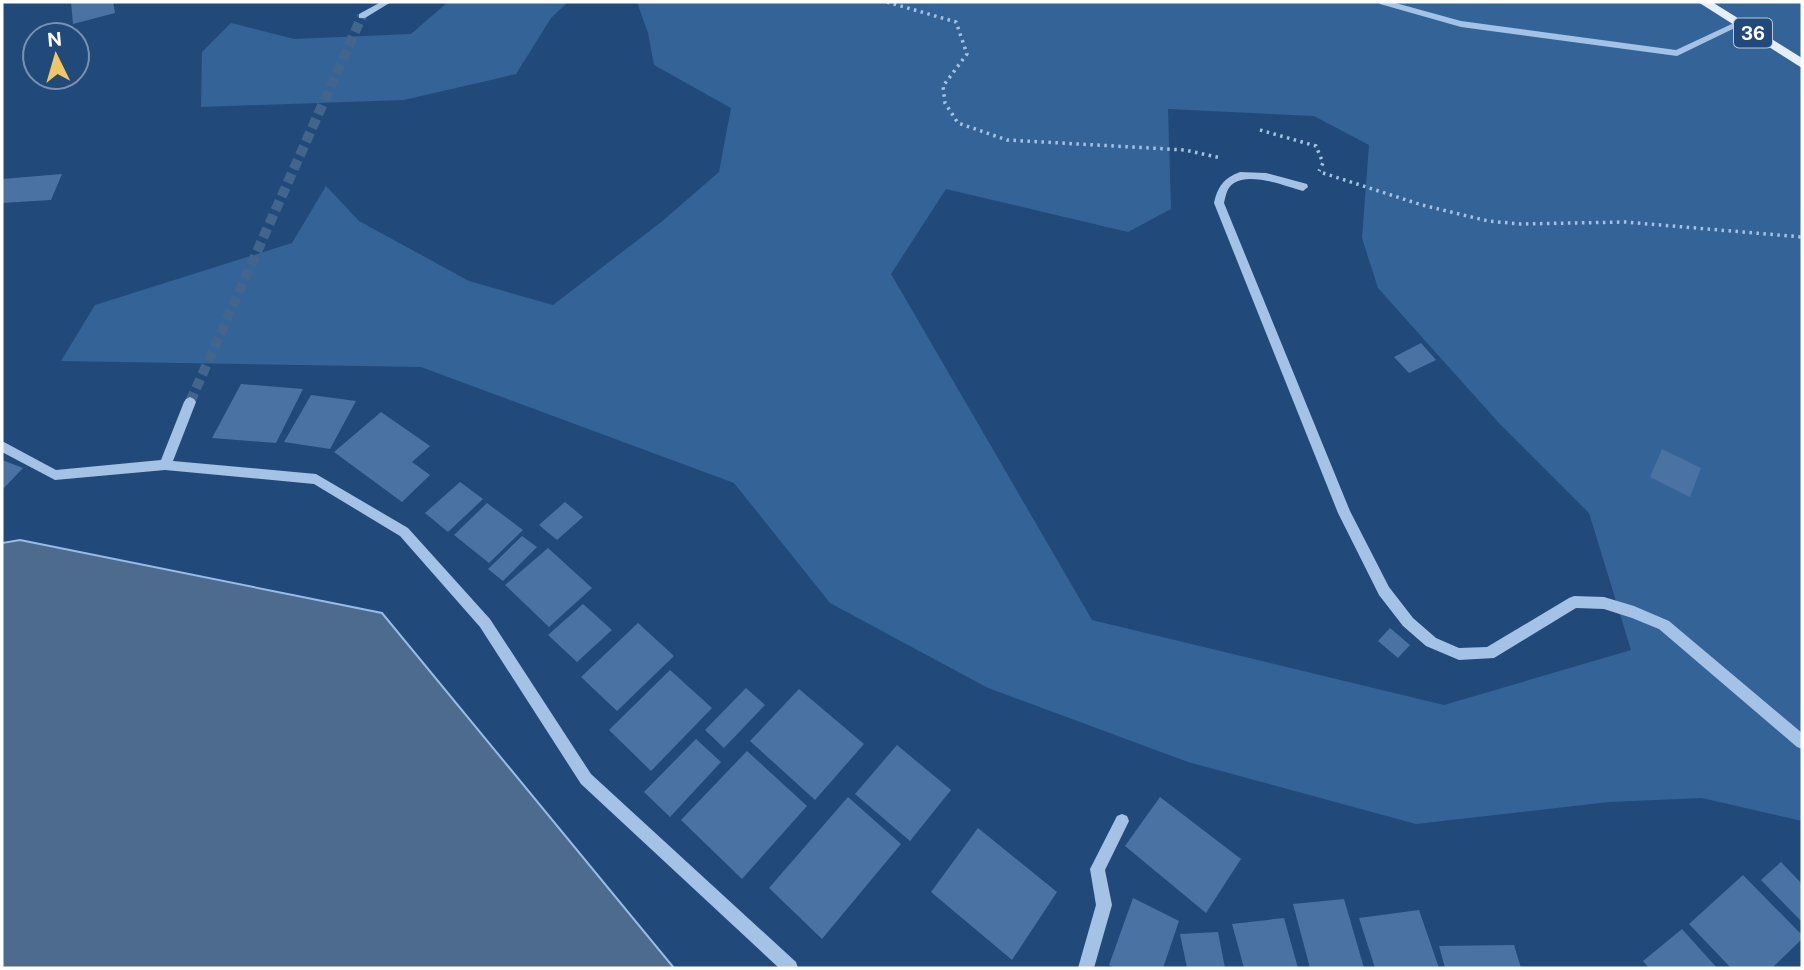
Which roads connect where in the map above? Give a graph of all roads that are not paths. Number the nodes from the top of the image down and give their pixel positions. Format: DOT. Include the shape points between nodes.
graph roads {
  1 [pos="387,2"];
  2 [pos="1383,2"];
  3 [pos="1704,2"];
  4 [pos="362,16"];
  5 [pos="1739,24"];
  6 [pos="1802,64"];
  7 [pos="1303,187"];
  8 [pos="190,402"];
  9 [pos="2,446"];
  10 [pos="165,465"];
  11 [pos="1802,742"];
  12 [pos="1122,821"];
  13 [pos="790,968"];
  14 [pos="1086,968"];
  1 -- 4 [label="street"];
  2 -- 5 [label="street" via="1461,24 1677,53"];
  3 -- 5 [label="main road, 36"];
  5 -- 6 [label="main road, 36"];
  7 -- 11 [label="street" via="1247,175 1230,179 1220,189 1219,203 1344,513 1384,591 1408,622 1432,642 1459,654 1489,653 1574,602 1604,603 1634,612 1664,625"];
  8 -- 10 [label="street"];
  9 -- 10 [label="street" via="55,475"];
  10 -- 13 [label="street" via="316,479 404,532 485,623 586,779"];
  12 -- 14 [label="street" via="1097,869 1104,905"];
}
